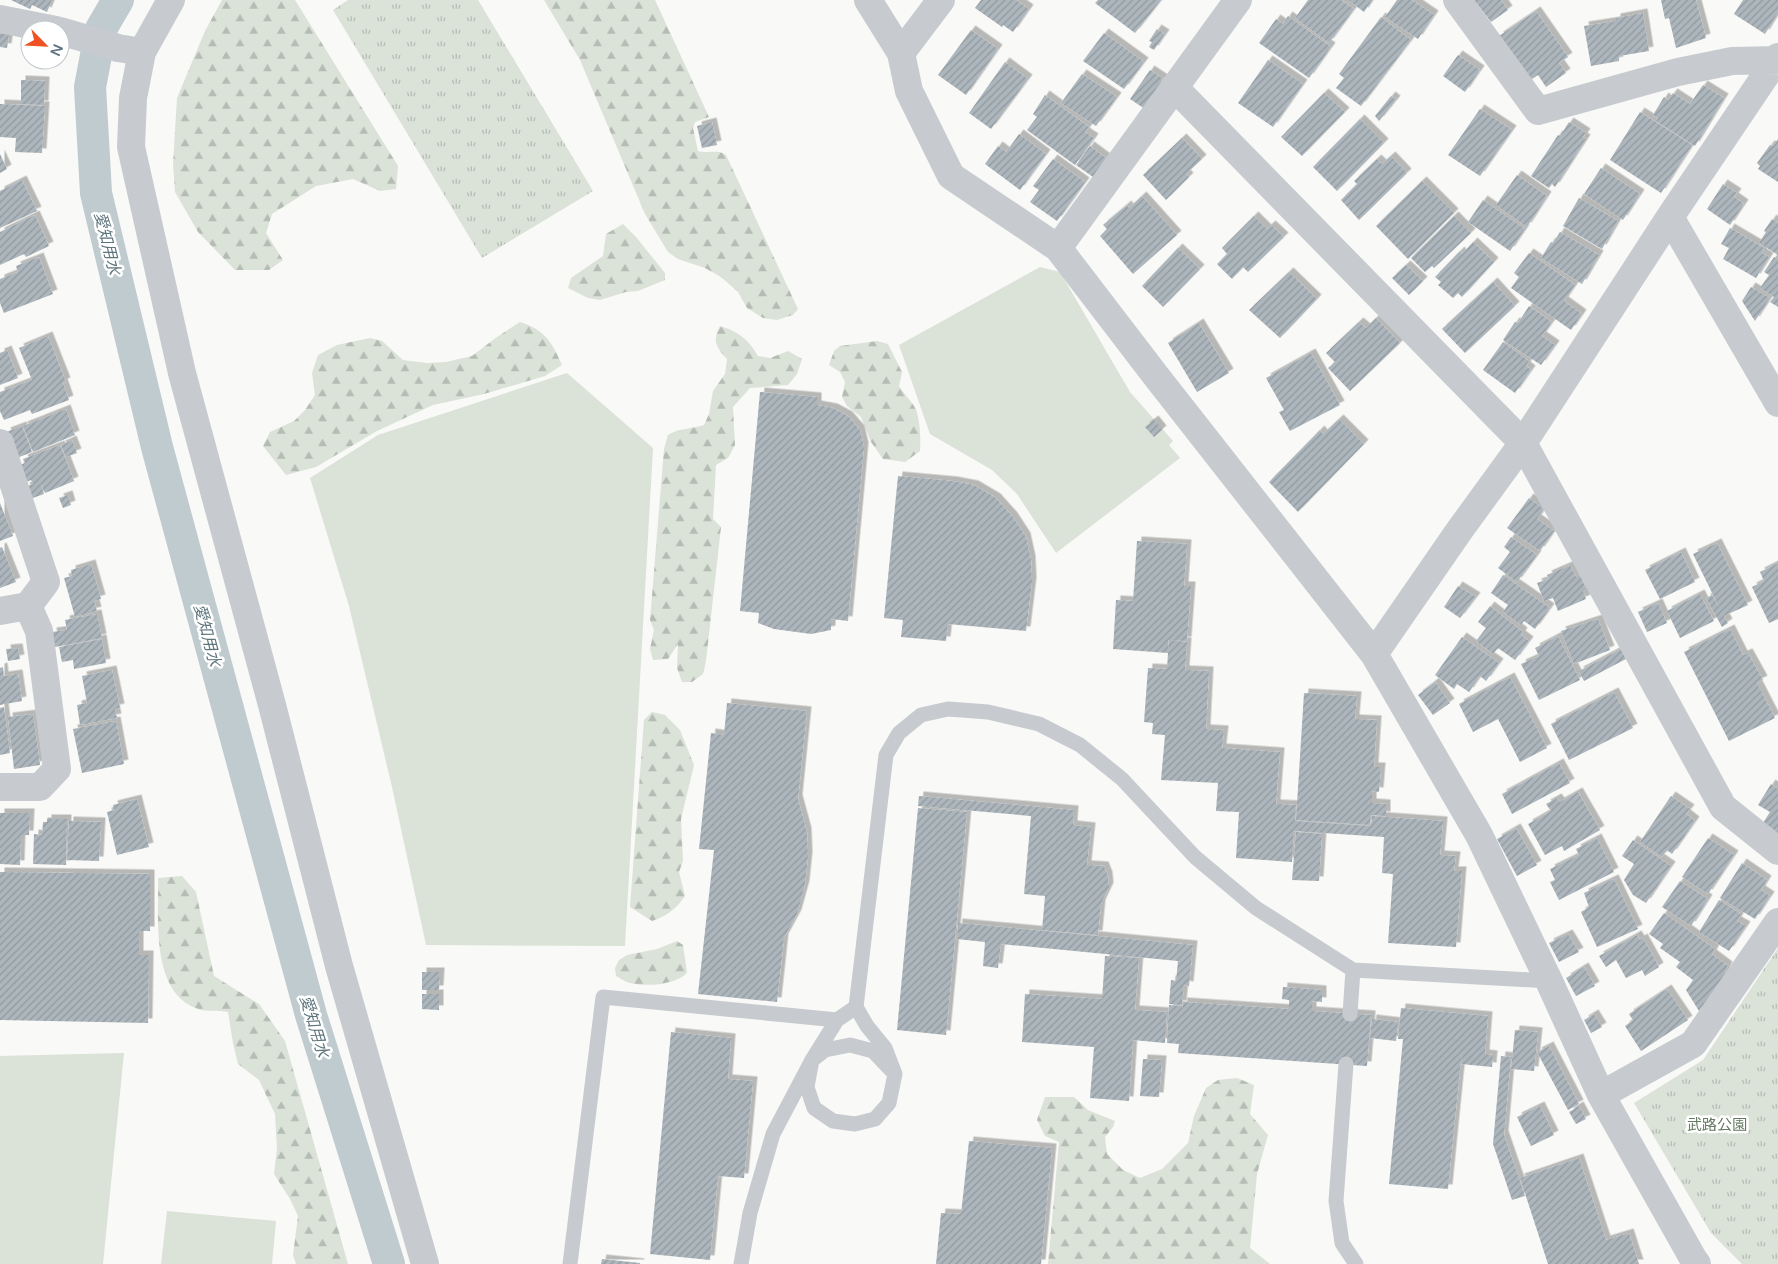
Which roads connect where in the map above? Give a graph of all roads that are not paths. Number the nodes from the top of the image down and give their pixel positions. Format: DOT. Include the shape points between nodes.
graph roads {
  1 [pos="171,0"];
  2 [pos="868,0"];
  3 [pos="941,0"];
  4 [pos="1238,0"];
  5 [pos="1457,0"];
  6 [pos="1,16"];
  7 [pos="20,21"];
  8 [pos="70,34"];
  9 [pos="130,50"];
  10 [pos="901,53"];
  11 [pos="1778,59"];
  12 [pos="1174,88"];
  13 [pos="1670,217"];
  14 [pos="1058,248"];
  15 [pos="1778,403"];
  16 [pos="1523,443"];
  17 [pos="0,444"];
  18 [pos="28,606"];
  19 [pos="0,610"];
  20 [pos="1374,654"];
  21 [pos="0,787"];
  22 [pos="1778,851"];
  23 [pos="1778,922"];
  24 [pos="1353,970"];
  25 [pos="1550,981"];
  26 [pos="856,1007"];
  27 [pos="1350,1014"];
  28 [pos="837,1020"];
  29 [pos="812,1060"];
  30 [pos="1346,1064"];
  31 [pos="896,1074"];
  32 [pos="1601,1095"];
  33 [pos="425,1264"];
  34 [pos="570,1264"];
  35 [pos="741,1264"];
  36 [pos="1356,1264"];
  37 [pos="1697,1264"];
  1 -- 9 [label="street"];
  2 -- 10 [label="street"];
  3 -- 10 [label="street"];
  4 -- 12 [label="street"];
  5 -- 11 [label="street" via="1538,111 1678,72 1732,61"];
  6 -- 7 [label="street"];
  8 -- 9 [label="street"];
  9 -- 33 [label="street" via="133,98 131,147 182,373 339,966"];
  10 -- 14 [label="street" via="909,92 951,176"];
  11 -- 13 [label="street"];
  12 -- 14 [label="street"];
  12 -- 16 [label="street"];
  13 -- 15 [label="street"];
  13 -- 16 [label="street"];
  14 -- 20 [label="street"];
  16 -- 20 [label="street"];
  16 -- 22 [label="street" via="1723,807"];
  17 -- 18 [label="street" via="46,582"];
  18 -- 19 [label="street"];
  18 -- 21 [label="street" via="39,631 57,769 40,787"];
  20 -- 25 [label="street" via="1479,835"];
  23 -- 32 [label="street" via="1693,1044"];
  24 -- 25 [label="lane"];
  24 -- 26 [label="lane" via="1256,908 1195,857 1122,779 1080,745 1039,724 988,712 948,709 921,715 899,733 886,755"];
  24 -- 27 [label="lane"];
  25 -- 32 [label="street"];
  26 -- 28 [label="lane"];
  26 -- 31 [label="lane" via="885,1048"];
  28 -- 29 [label="lane"];
  28 -- 34 [label="lane" via="603,997"];
  29 -- 31 [label="lane" via="825,1050 850,1045 873,1051"];
  29 -- 31 [label="lane" via="807,1087 814,1108 833,1121 855,1124 875,1119 889,1103"];
  29 -- 35 [label="lane" via="773,1134 750,1213"];
  30 -- 36 [label="lane" via="1336,1201 1342,1243"];
  32 -- 37 [label="street"];
}
